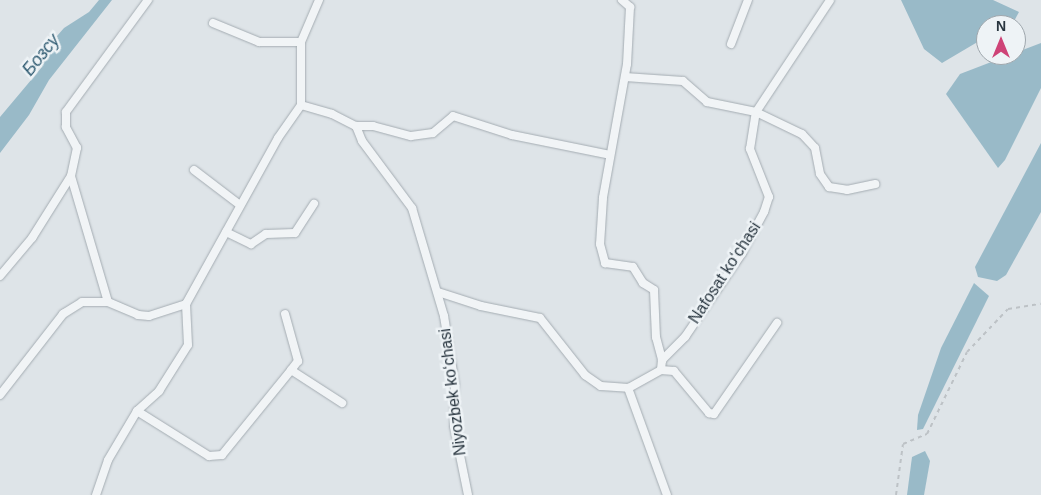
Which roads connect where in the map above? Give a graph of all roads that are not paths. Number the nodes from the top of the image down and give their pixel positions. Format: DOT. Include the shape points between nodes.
graph roads {
  1 [pos="148,0"];
  2 [pos="319,0"];
  3 [pos="622,0"];
  4 [pos="748,0"];
  5 [pos="830,0"];
  6 [pos="213,23"];
  7 [pos="301,42"];
  8 [pos="731,44"];
  9 [pos="625,77"];
  10 [pos="301,105"];
  11 [pos="756,112"];
  12 [pos="356,126"];
  13 [pos="610,155"];
  14 [pos="194,170"];
  15 [pos="71,176"];
  16 [pos="875,184"];
  17 [pos="314,204"];
  18 [pos="240,205"];
  19 [pos="226,232"];
  20 [pos="0,276"];
  21 [pos="438,292"];
  22 [pos="108,302"];
  23 [pos="186,304"];
  24 [pos="285,314"];
  25 [pos="777,323"];
  26 [pos="662,360"];
  27 [pos="291,370"];
  28 [pos="661,370"];
  29 [pos="628,388"];
  30 [pos="0,395"];
  31 [pos="342,403"];
  32 [pos="137,411"];
  33 [pos="96,495"];
  34 [pos="468,495"];
  35 [pos="667,495"];
  1 -- 15 [label="street" via="66,112 66,127 77,148"];
  2 -- 7 [label="street"];
  3 -- 9 [label="street" via="630,7"];
  4 -- 8 [label="street"];
  5 -- 11 [label="street"];
  6 -- 7 [label="street" via="259,42"];
  7 -- 10 [label="street"];
  9 -- 11 [label="street" via="683,81 707,102"];
  9 -- 13 [label="street"];
  10 -- 12 [label="street" via="332,114"];
  10 -- 18 [label="street"];
  11 -- 16 [label="street" via="802,134 815,148 820,174 828,188 847,190"];
  11 -- 26 [label="street, Nafosat ko‘chasi" via="750,149 769,197 764,212 742,253 690,329"];
  12 -- 13 [label="street" via="374,126 411,136 433,133 453,116 512,136"];
  12 -- 21 [label="street, Niyozbek ko‘chasi" via="362,141 412,208"];
  13 -- 26 [label="street" via="603,198 602,258 610,265 633,267 643,282 654,290 656,337"];
  14 -- 18 [label="street"];
  15 -- 20 [label="street" via="32,238"];
  15 -- 22 [label="street"];
  17 -- 19 [label="street" via="295,233 266,234 251,244"];
  18 -- 19 [label="street"];
  19 -- 23 [label="street"];
  21 -- 29 [label="street" via="481,306 540,318 585,375 601,386"];
  21 -- 34 [label="street, Niyozbek ko‘chasi" via="455,385 454,426"];
  22 -- 23 [label="street" via="138,315 149,316"];
  22 -- 30 [label="street" via="82,302 64,314"];
  23 -- 32 [label="street" via="188,345 159,391"];
  24 -- 27 [label="street" via="298,361"];
  25 -- 28 [label="street" via="714,414 709,413 674,371"];
  26 -- 28 [label="street"];
  27 -- 31 [label="street"];
  27 -- 32 [label="street" via="222,455 209,456"];
  28 -- 29 [label="street"];
  29 -- 35 [label="street"];
  32 -- 33 [label="street" via="108,460"];
}
